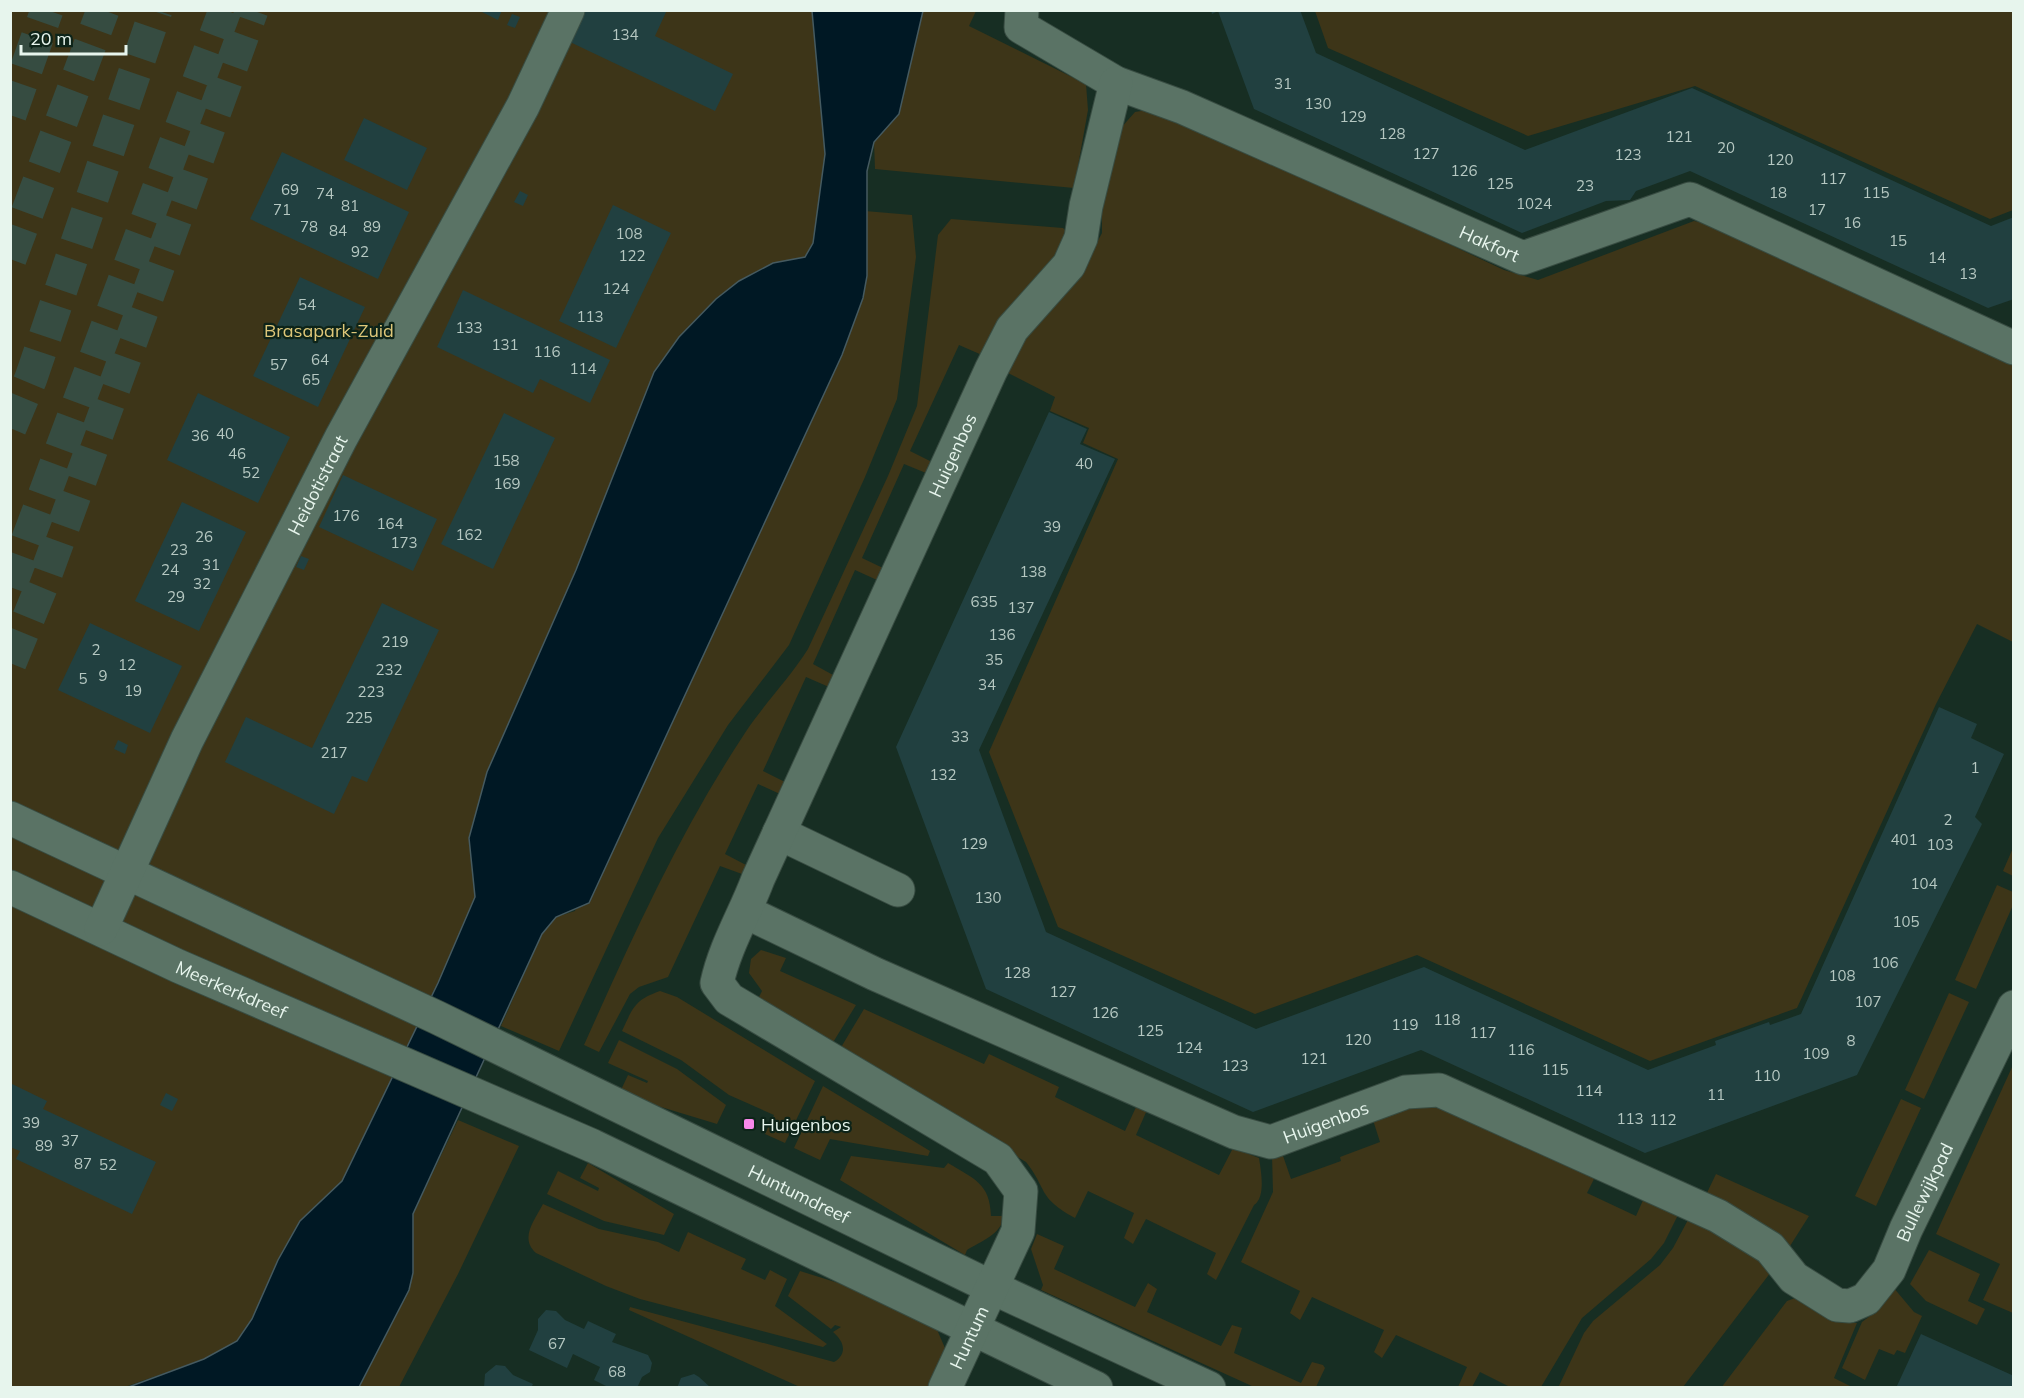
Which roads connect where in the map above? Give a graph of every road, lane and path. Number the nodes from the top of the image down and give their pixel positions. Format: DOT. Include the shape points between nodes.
graph roads {
  1 [pos="568,10"];
  2 [pos="1022,10"];
  3 [pos="1116,83"];
  4 [pos="2013,348"];
  5 [pos="10,818"];
  6 [pos="779,833"];
  7 [pos="128,873"];
  8 [pos="10,887"];
  9 [pos="898,890"];
  10 [pos="746,912"];
  11 [pos="101,929"];
  12 [pos="2013,1007"];
  13 [pos="1794,1278"];
  14 [pos="991,1287"];
  15 [pos="972,1328"];
  16 [pos="945,1388"];
  17 [pos="1096,1388"];
  18 [pos="1209,1388"];
  1 -- 7 [label="street, Heidotistraat" via="523,106 335,448 187,740"];
  2 -- 3 [label="street, Hakfort" via="1021,27"];
  3 -- 4 [label="street, Hakfort" via="1182,107 1522,258 1690,199"];
  3 -- 6 [label="street, Huigenbos" via="1081,238 1069,265 1012,329"];
  5 -- 7 [label="street"];
  6 -- 9 [label="street"];
  6 -- 10 [label="street, Huigenbos"];
  7 -- 11 [label="street"];
  7 -- 14 [label="street, Huntumdreef"];
  8 -- 11 [label="street, Meerkerkdreef"];
  10 -- 13 [label="street, Huigenbos" via="875,974 1234,1132 1271,1142 1406,1092 1439,1090 1718,1216 1770,1248"];
  10 -- 14 [label="street, Huigenbos" via="723,958 717,983 729,999 998,1159 1021,1191 1018,1231"];
  11 -- 15 [label="street, Meerkerkdreef" via="593,1146"];
  12 -- 13 [label="street, Bullewijkpad" via="1889,1270 1866,1299 1850,1306 1837,1305"];
  14 -- 15 [label="street, Huntum"];
  14 -- 18 [label="street, Huntumdreef"];
  15 -- 16 [label="street, Huntum"];
  15 -- 17 [label="street"];
}
